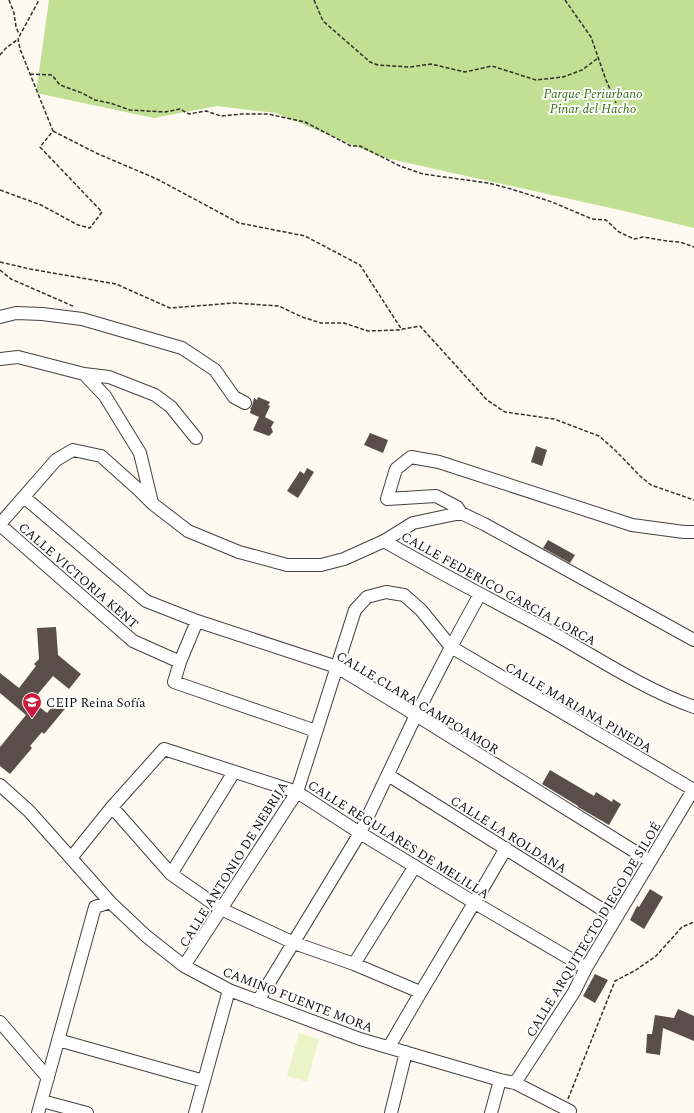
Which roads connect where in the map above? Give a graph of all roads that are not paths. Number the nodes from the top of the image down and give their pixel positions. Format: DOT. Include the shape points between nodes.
graph roads {
  1 [pos="0,317"];
  2 [pos="0,359"];
  3 [pos="84,374"];
  4 [pos="244,403"];
  5 [pos="196,438"];
  6 [pos="24,497"];
  7 [pos="153,504"];
  8 [pos="461,513"];
  9 [pos="0,525"];
  10 [pos="694,532"];
  11 [pos="384,541"];
  12 [pos="480,594"];
  13 [pos="197,621"];
  14 [pos="694,640"];
  15 [pos="451,647"];
  16 [pos="180,662"];
  17 [pos="337,667"];
  18 [pos="694,707"];
  19 [pos="416,714"];
  20 [pos="316,731"];
  21 [pos="234,772"];
  22 [pos="388,775"];
  23 [pos="0,785"];
  24 [pos="694,790"];
  25 [pos="297,792"];
  26 [pos="112,807"];
  27 [pos="360,833"];
  28 [pos="506,848"];
  29 [pos="71,858"];
  30 [pos="650,861"];
  31 [pos="415,866"];
  32 [pos="171,874"];
  33 [pos="110,902"];
  34 [pos="475,903"];
  35 [pos="222,908"];
  36 [pos="616,918"];
  37 [pos="294,943"];
  38 [pos="354,964"];
  39 [pos="184,966"];
  40 [pos="586,968"];
  41 [pos="229,990"];
  42 [pos="420,992"];
  43 [pos="258,1001"];
  44 [pos="0,1022"];
  45 [pos="58,1040"];
  46 [pos="389,1047"];
  47 [pos="406,1052"];
  48 [pos="48,1078"];
  49 [pos="500,1080"];
  50 [pos="204,1081"];
  51 [pos="515,1083"];
  52 [pos="42,1101"];
  53 [pos="567,1110"];
  54 [pos="38,1113"];
  55 [pos="87,1113"];
  56 [pos="194,1113"];
  57 [pos="391,1113"];
  58 [pos="491,1113"];
  1 -- 4 [label="street" via="16,313 82,319 182,348 215,370 234,397"];
  2 -- 3 [label="street" via="18,357"];
  3 -- 5 [label="street" via="109,377 155,395 171,407"];
  3 -- 7 [label="street" via="105,396 140,453"];
  6 -- 7 [label="street, CALLE FEDERICO GARCÍA LORCA" via="56,460 73,450 101,456"];
  6 -- 9 [label="street, CALLE FEDERICO GARCÍA LORCA"];
  6 -- 13 [label="street, CALLE CLARA CAMPOAMOR" via="146,601"];
  7 -- 11 [label="street, CALLE FEDERICO GARCÍA LORCA" via="188,531 239,552 287,565 321,565 344,559"];
  8 -- 10 [label="street" via="457,507 436,496 387,499 396,469 411,457 439,462 632,525"];
  8 -- 11 [label="street" via="413,523"];
  8 -- 14 [label="street"];
  9 -- 16 [label="street, CALLE VICTORIA KENT" via="133,641"];
  11 -- 12 [label="street, CALLE FEDERICO GARCÍA LORCA"];
  12 -- 15 [label="street"];
  12 -- 18 [label="street, CALLE FEDERICO GARCÍA LORCA" via="625,675"];
  13 -- 16 [label="street"];
  13 -- 17 [label="street, CALLE CLARA CAMPOAMOR"];
  15 -- 17 [label="street, CALLE ANTONIO DE NEBRIJA" via="421,610 404,595 386,592 367,597 355,610"];
  15 -- 19 [label="street"];
  15 -- 24 [label="street, CALLE MARIANA PINEDA"];
  16 -- 20 [label="street" via="174,682"];
  17 -- 19 [label="street, CALLE CLARA CAMPOAMOR"];
  17 -- 20 [label="street, CALLE ANTONIO DE NEBRIJA"];
  19 -- 22 [label="street"];
  19 -- 30 [label="street, CALLE CLARA CAMPOAMOR"];
  20 -- 25 [label="street, CALLE ANTONIO DE NEBRIJA"];
  21 -- 25 [label="street, CALLE REGULARES DE MELILLA"];
  21 -- 26 [label="street, CALLE REGULARES DE MELILLA" via="164,749"];
  21 -- 32 [label="street"];
  22 -- 27 [label="street"];
  22 -- 28 [label="street, CALLE LA ROLDANA"];
  23 -- 29 [label="street, CAMINO FUENTE MORA" via="29,811"];
  24 -- 30 [label="street, CALLE ARQUITECTO DIEGO DE SILOÉ"];
  25 -- 27 [label="street, CALLE REGULARES DE MELILLA"];
  25 -- 35 [label="street, CALLE ANTONIO DE NEBRIJA"];
  26 -- 29 [label="street, CALLE REGULARES DE MELILLA"];
  26 -- 32 [label="street"];
  27 -- 31 [label="street, CALLE REGULARES DE MELILLA"];
  27 -- 37 [label="street"];
  28 -- 34 [label="street"];
  28 -- 36 [label="street, CALLE LA ROLDANA"];
  29 -- 33 [label="street, CAMINO FUENTE MORA"];
  30 -- 36 [label="street, CALLE ARQUITECTO DIEGO DE SILOÉ"];
  31 -- 34 [label="street, CALLE REGULARES DE MELILLA"];
  31 -- 38 [label="street"];
  32 -- 35 [label="street"];
  33 -- 39 [label="street, CAMINO FUENTE MORA" via="146,936"];
  33 -- 45 [label="street" via="96,907"];
  34 -- 40 [label="street, CALLE REGULARES DE MELILLA"];
  34 -- 42 [label="street"];
  35 -- 37 [label="street"];
  35 -- 39 [label="street, CALLE ANTONIO DE NEBRIJA"];
  36 -- 40 [label="street, CALLE ARQUITECTO DIEGO DE SILOÉ"];
  37 -- 38 [label="street"];
  37 -- 43 [label="street"];
  38 -- 42 [label="street"];
  39 -- 41 [label="street, CAMINO FUENTE MORA"];
  40 -- 51 [label="street, CALLE ARQUITECTO DIEGO DE SILOÉ" via="574,992"];
  41 -- 43 [label="street, CAMINO FUENTE MORA"];
  41 -- 50 [label="street"];
  42 -- 46 [label="street"];
  43 -- 46 [label="street, CAMINO FUENTE MORA" via="360,1039"];
  44 -- 48 [label="street"];
  45 -- 48 [label="street"];
  45 -- 50 [label="street"];
  46 -- 47 [label="street, CAMINO FUENTE MORA"];
  47 -- 49 [label="street, CAMINO FUENTE MORA"];
  47 -- 57 [label="street"];
  48 -- 52 [label="street"];
  49 -- 51 [label="street, CAMINO FUENTE MORA"];
  49 -- 58 [label="street"];
  50 -- 56 [label="street"];
  51 -- 53 [label="street, CAMINO FUENTE MORA"];
  52 -- 54 [label="street"];
  52 -- 55 [label="street"];
}
